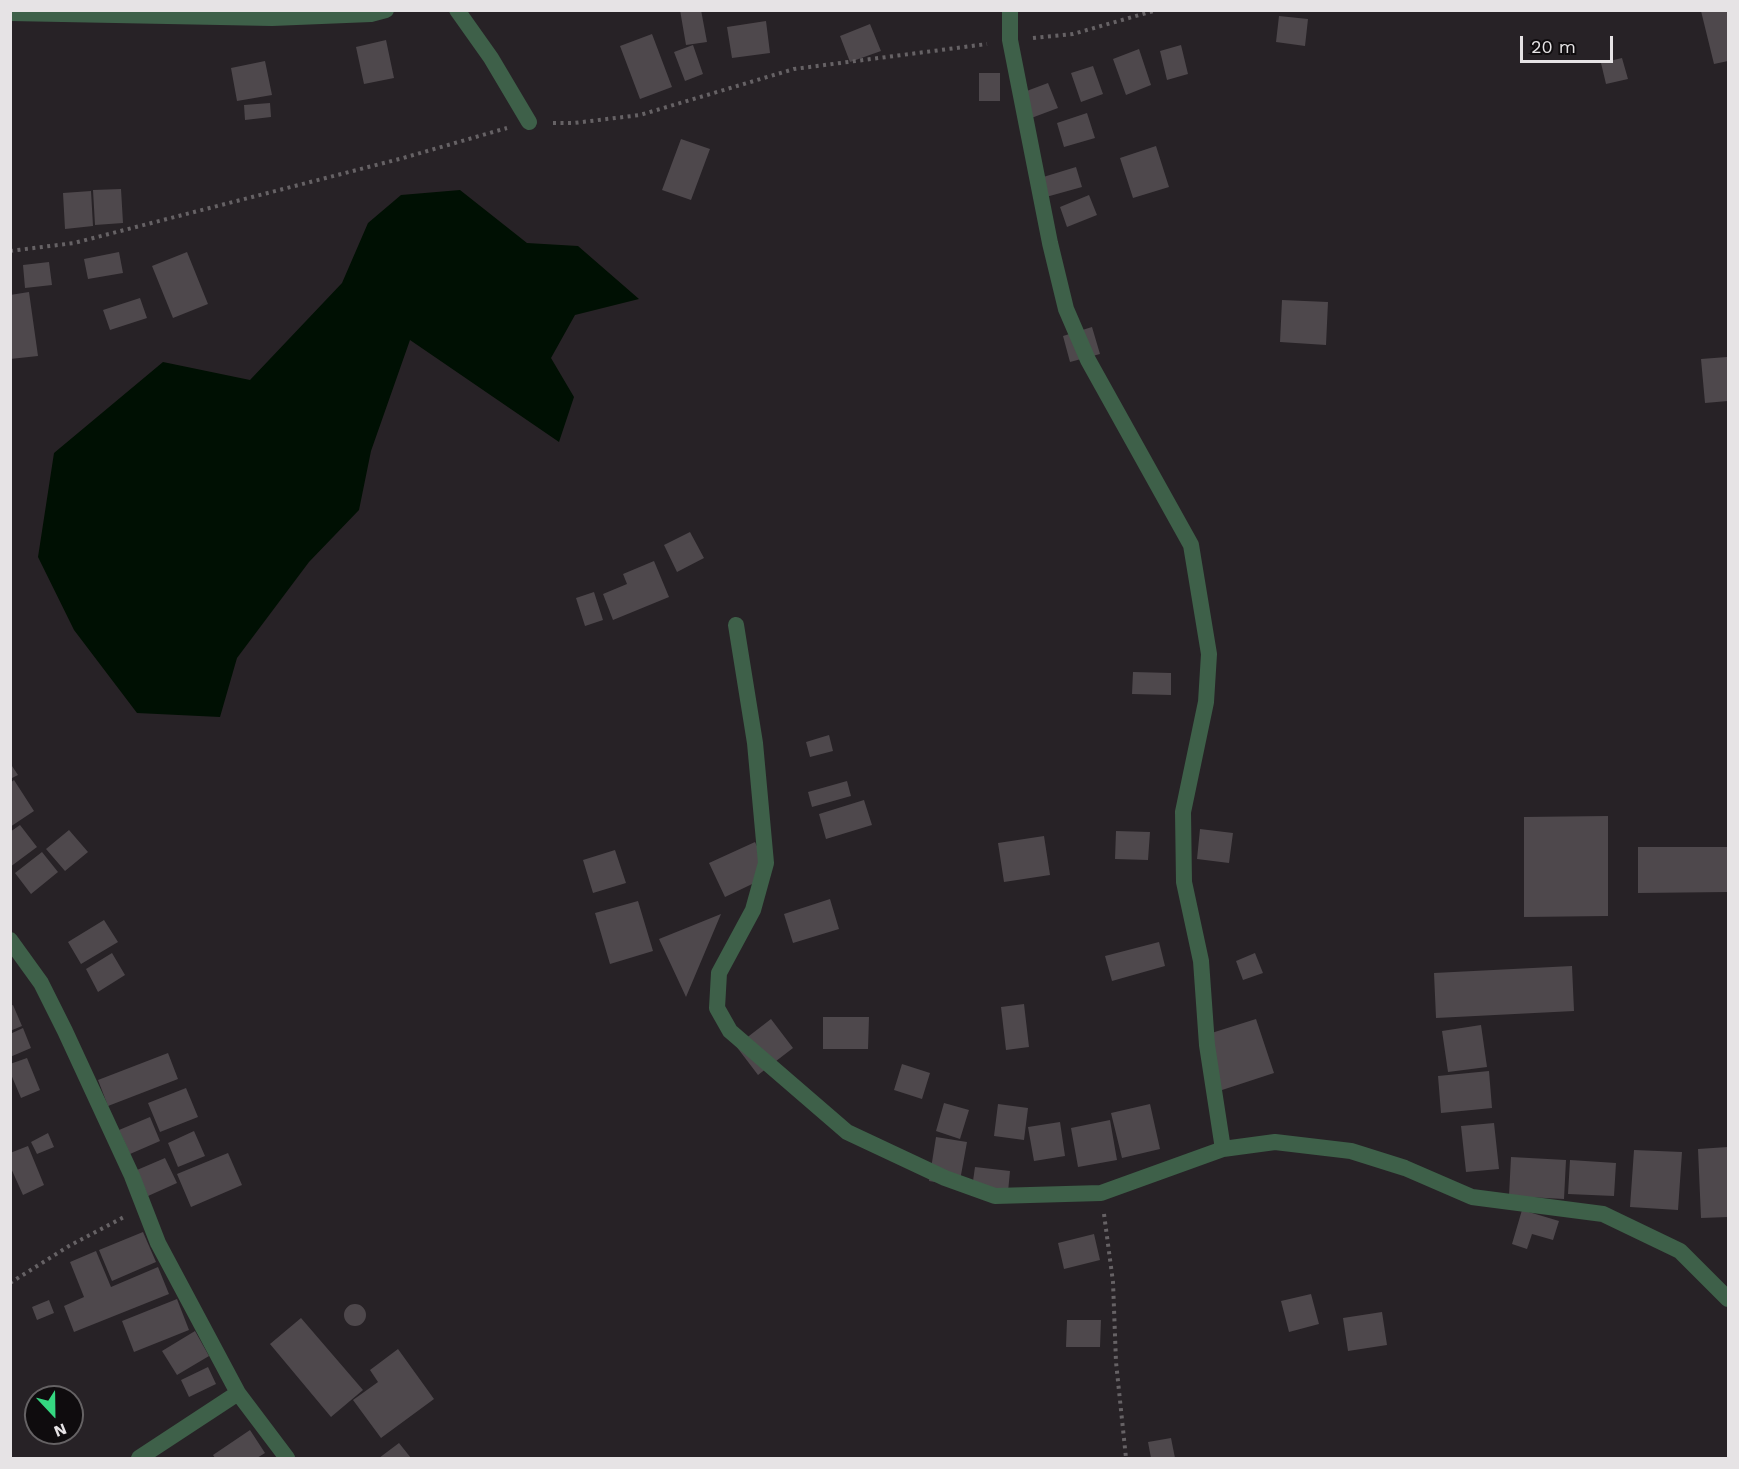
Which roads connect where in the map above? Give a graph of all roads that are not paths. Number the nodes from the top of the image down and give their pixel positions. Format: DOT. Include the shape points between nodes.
graph roads {
  1 [pos="386,10"];
  2 [pos="457,10"];
  3 [pos="1010,10"];
  4 [pos="10,14"];
  5 [pos="528,122"];
  6 [pos="736,625"];
  7 [pos="10,940"];
  8 [pos="1223,1149"];
  9 [pos="1728,1299"];
  10 [pos="238,1393"];
  11 [pos="139,1458"];
  12 [pos="287,1458"];
  1 -- 4 [label="street" via="273,18"];
  2 -- 5 [label="street" via="491,58"];
  3 -- 8 [label="street" via="1010,40 1066,309 1088,360 1191,545 1209,654 1206,702 1183,812 1184,882 1201,961"];
  6 -- 8 [label="street" via="755,743 766,863 753,910 719,973 717,1008 730,1031 847,1132 945,1178 995,1196 1101,1193"];
  7 -- 10 [label="street" via="41,983 132,1176 158,1243"];
  8 -- 9 [label="street" via="1275,1142 1351,1150 1472,1197 1603,1215 1680,1251"];
  10 -- 11 [label="street"];
  10 -- 12 [label="street"];
}
